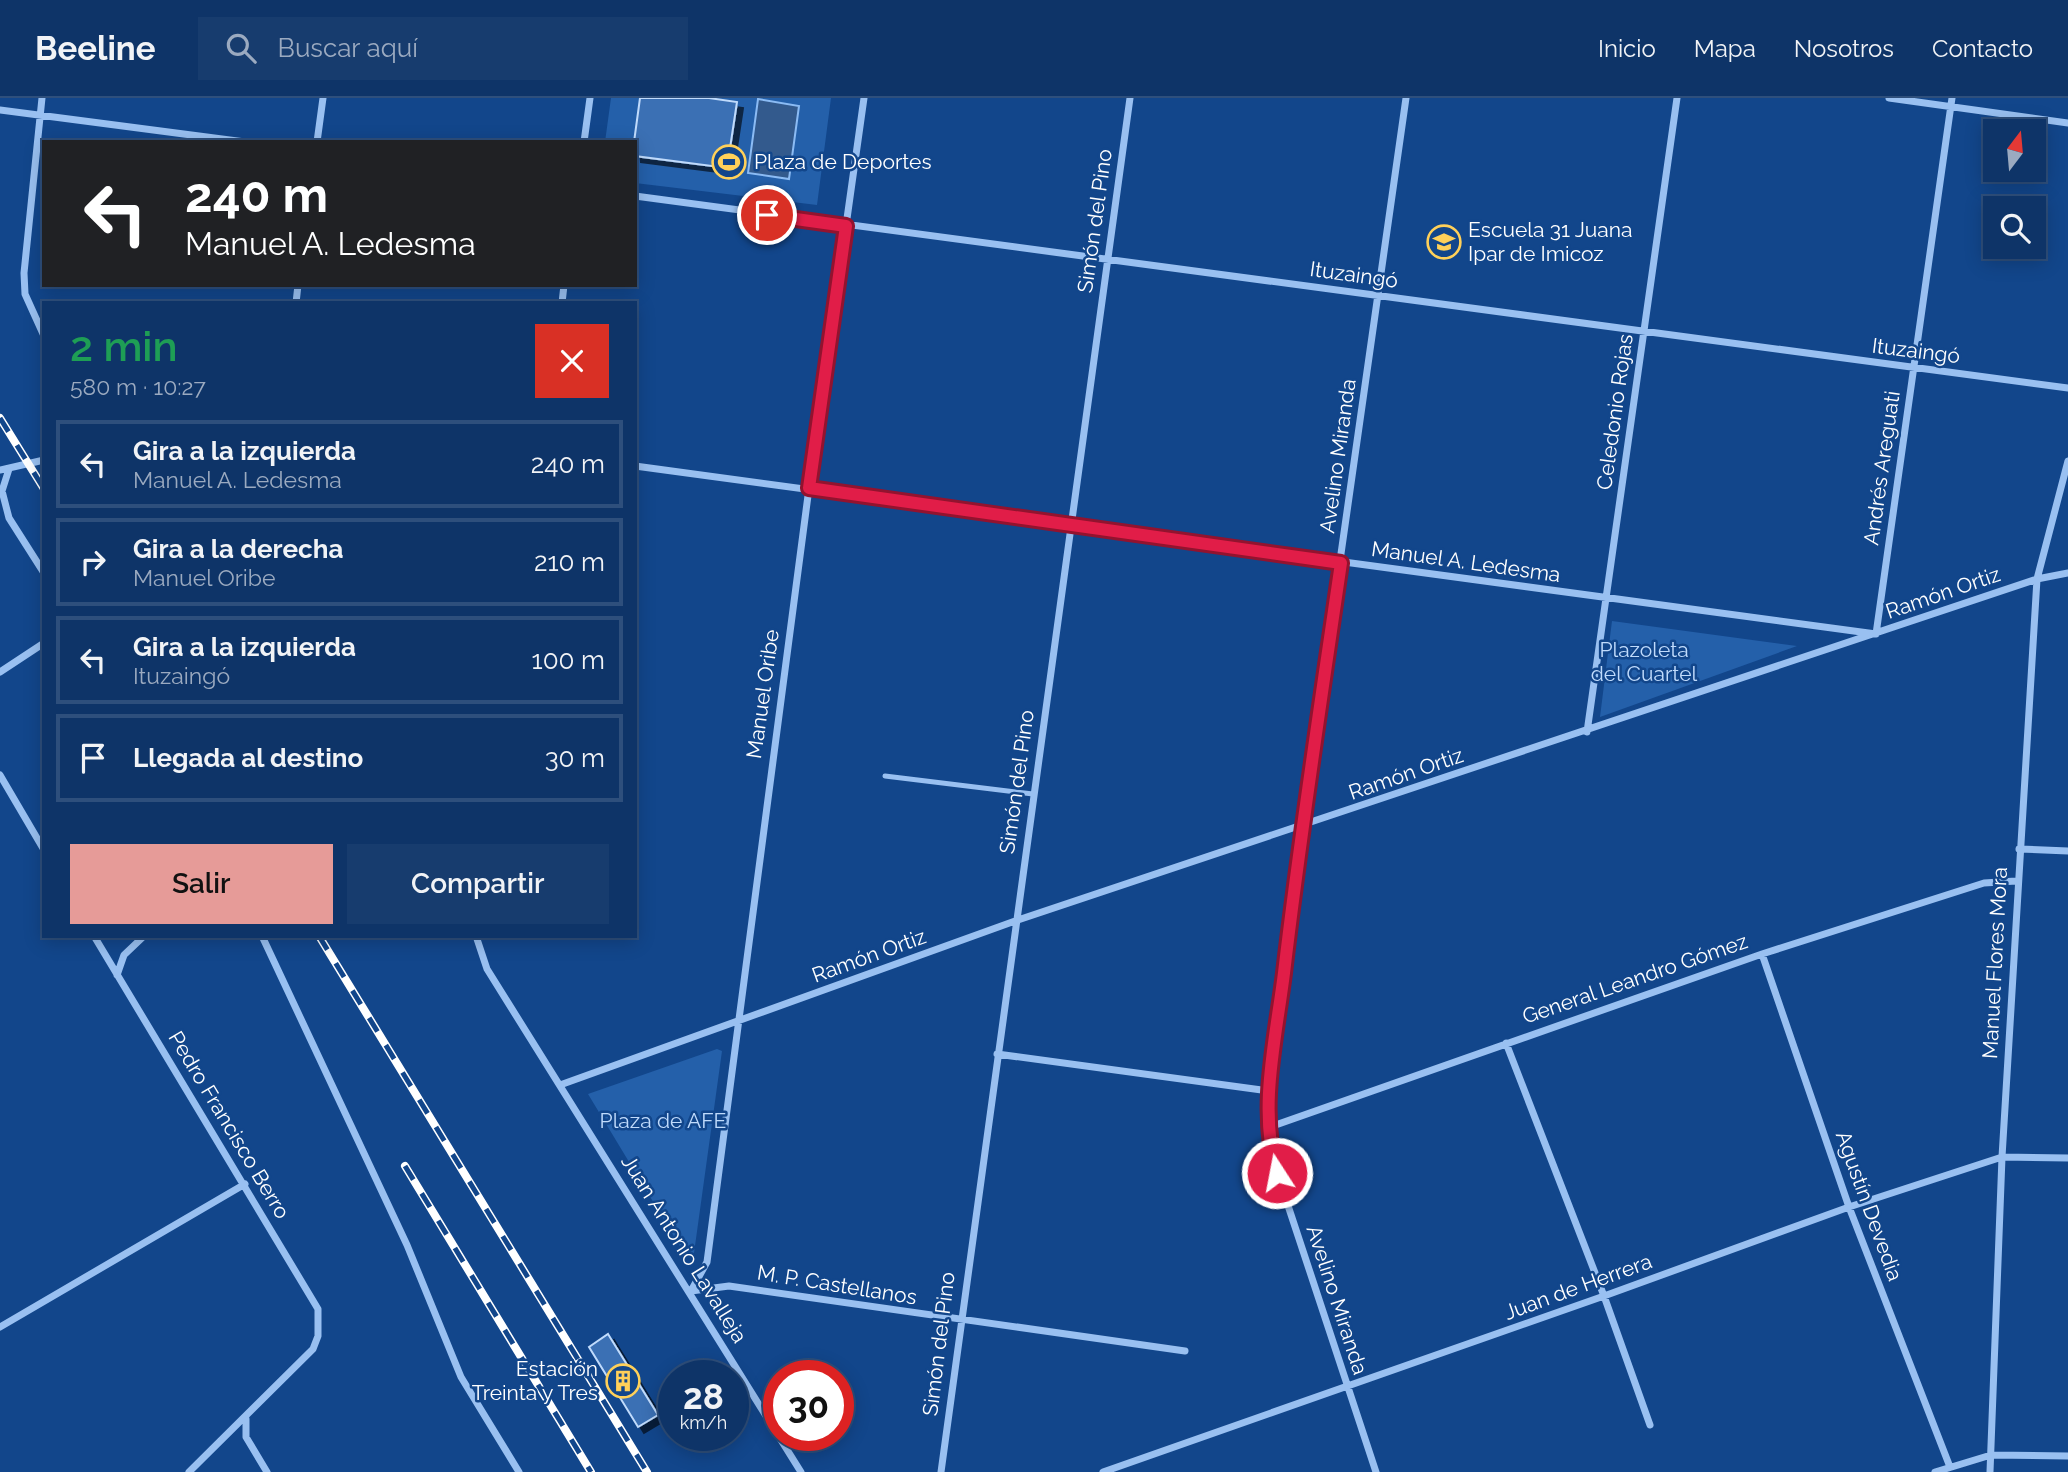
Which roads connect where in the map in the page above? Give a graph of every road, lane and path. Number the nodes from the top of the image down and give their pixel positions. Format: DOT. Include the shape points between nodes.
graph roads {
  1 [pos="42,98"];
  2 [pos="323,98"];
  3 [pos="590,98"];
  4 [pos="864,98"];
  5 [pos="1130,98"];
  6 [pos="1406,98"];
  7 [pos="1677,98"];
  8 [pos="1889,98"];
  9 [pos="1951,102"];
  10 [pos="0,110"];
  11 [pos="40,115"];
  12 [pos="2068,123"];
  13 [pos="230,140"];
  14 [pos="317,140"];
  15 [pos="584,140"];
  16 [pos="637,196"];
  17 [pos="846,226"];
  18 [pos="1108,259"];
  19 [pos="1379,297"];
  20 [pos="42,332"];
  21 [pos="1644,332"];
  22 [pos="1913,369"];
  23 [pos="2068,388"];
  24 [pos="42,461"];
  25 [pos="2068,461"];
  26 [pos="637,466"];
  27 [pos="9,469"];
  28 [pos="0,470"];
  29 [pos="809,488"];
  30 [pos="1070,525"];
  31 [pos="1341,563"];
  32 [pos="42,570"];
  33 [pos="2068,573"];
  34 [pos="2037,579"];
  35 [pos="1606,599"];
  36 [pos="1876,634"];
  37 [pos="42,644"];
  38 [pos="0,672"];
  39 [pos="1587,732"];
  40 [pos="0,775"];
  41 [pos="885,776"];
  42 [pos="1033,794"];
  43 [pos="1301,827"];
  44 [pos="42,847"];
  45 [pos="2019,849"];
  46 [pos="2068,851"];
  47 [pos="2016,881"];
  48 [pos="1015,921"];
  49 [pos="95,938"];
  50 [pos="142,938"];
  51 [pos="263,938"];
  52 [pos="477,938"];
  53 [pos="1762,954"];
  54 [pos="117,975"];
  55 [pos="737,1022"];
  56 [pos="1506,1043"];
  57 [pos="997,1054"];
  58 [pos="559,1085"];
  59 [pos="1269,1091"];
  60 [pos="1270,1128"];
  61 [pos="2002,1157"];
  62 [pos="2068,1158"];
  63 [pos="245,1184"];
  64 [pos="1849,1206"];
  65 [pos="691,1291"];
  66 [pos="1604,1296"];
  67 [pos="960,1321"];
  68 [pos="0,1327"];
  69 [pos="1185,1351"];
  70 [pos="1348,1386"];
  71 [pos="246,1419"];
  72 [pos="1650,1424"];
  73 [pos="1991,1455"];
  74 [pos="2068,1456"];
  75 [pos="1950,1467"];
  76 [pos="1118,1469"];
  77 [pos="189,1472"];
  78 [pos="267,1472"];
  79 [pos="519,1472"];
  80 [pos="802,1472"];
  81 [pos="941,1472"];
  82 [pos="1103,1472"];
  83 [pos="1376,1472"];
  84 [pos="1935,1472"];
  85 [pos="1990,1472"];
  1 -- 11 [label="street"];
  2 -- 14 [label="street"];
  3 -- 15 [label="street"];
  4 -- 17 [label="street, Manuel Oribe"];
  5 -- 18 [label="street, Simón del Pino"];
  6 -- 19 [label="street, Avelino Miranda"];
  7 -- 21 [label="street, Celedonio Rojas"];
  8 -- 9 [label="street"];
  9 -- 12 [label="street"];
  9 -- 22 [label="street, Andrés Areguati"];
  10 -- 11 [label="street"];
  11 -- 13 [label="street"];
  11 -- 20 [label="street" via="24,273 25,294"];
  16 -- 17 [label="street, Ituzaingó"];
  17 -- 18 [label="street, Ituzaingó"];
  17 -- 29 [label="street, Manuel Oribe"];
  18 -- 19 [label="street, Ituzaingó"];
  18 -- 30 [label="street, Simón del Pino"];
  19 -- 21 [label="street, Ituzaingó"];
  19 -- 31 [label="street, Avelino Miranda"];
  21 -- 22 [label="street, Ituzaingó"];
  21 -- 35 [label="street, Celedonio Rojas"];
  22 -- 23 [label="street, Ituzaingó"];
  22 -- 36 [label="street, Andrés Areguati"];
  24 -- 27 [label="street"];
  25 -- 34 [label="street, Manuel Flores Mora"];
  26 -- 29 [label="street, Manuel A. Ledesma"];
  27 -- 28 [label="street"];
  27 -- 32 [label="street" via="2,491 9,518"];
  29 -- 30 [label="street, Manuel A. Ledesma"];
  29 -- 55 [label="street, Manuel Oribe"];
  30 -- 31 [label="street, Manuel A. Ledesma"];
  30 -- 42 [label="street, Simón del Pino"];
  31 -- 35 [label="street, Manuel A. Ledesma"];
  31 -- 43 [label="street, Avelino Miranda"];
  33 -- 34 [label="street, Ramón Ortiz"];
  34 -- 36 [label="street, Ramón Ortiz"];
  34 -- 45 [label="street, Manuel Flores Mora"];
  35 -- 36 [label="street, Manuel A. Ledesma"];
  35 -- 39 [label="street, Celedonio Rojas"];
  36 -- 39 [label="street, Ramón Ortiz"];
  37 -- 38 [label="street"];
  39 -- 43 [label="street, Ramón Ortiz"];
  40 -- 44 [label="street"];
  41 -- 42 [label="lane"];
  42 -- 48 [label="street, Simón del Pino"];
  43 -- 48 [label="street, Ramón Ortiz"];
  43 -- 59 [label="street, Avelino Miranda"];
  45 -- 46 [label="street"];
  45 -- 47 [label="street, Manuel Flores Mora"];
  47 -- 53 [label="street, General Leandro Gómez" via="1984,883"];
  47 -- 61 [label="street, Manuel Flores Mora"];
  48 -- 55 [label="street, Ramón Ortiz"];
  48 -- 57 [label="street, Simón del Pino"];
  49 -- 54 [label="street, Pedro Francisco Berro"];
  50 -- 54 [label="street" via="124,955"];
  51 -- 79 [label="street" via="407,1245 461,1377"];
  52 -- 58 [label="street, Juan Antonio Lavalleja" via="487,969"];
  53 -- 56 [label="street, General Leandro Gómez"];
  53 -- 64 [label="street, Agustín Devedia"];
  54 -- 63 [label="street, Pedro Francisco Berro"];
  55 -- 58 [label="street, Ramón Ortiz"];
  55 -- 65 [label="street, Manuel Oribe" via="707,1262"];
  56 -- 60 [label="street, General Leandro Gómez"];
  56 -- 66 [label="street"];
  57 -- 59 [label="street"];
  57 -- 67 [label="street, Simón del Pino"];
  58 -- 65 [label="street, Juan Antonio Lavalleja"];
  59 -- 60 [label="street, Avelino Miranda"];
  60 -- 70 [label="street, Avelino Miranda" via="1275,1167"];
  61 -- 62 [label="street, Juan de Herrera"];
  61 -- 64 [label="street, Juan de Herrera"];
  61 -- 73 [label="street, Manuel Flores Mora"];
  63 -- 68 [label="street"];
  63 -- 71 [label="street, Pedro Francisco Berro" via="318,1309 313,1349"];
  64 -- 66 [label="street, Juan de Herrera"];
  64 -- 75 [label="street, Agustín Devedia"];
  65 -- 67 [label="street, M. P. Castellanos" via="729,1286"];
  65 -- 80 [label="street, Juan Antonio Lavalleja"];
  66 -- 70 [label="street, Juan de Herrera"];
  66 -- 72 [label="street"];
  67 -- 69 [label="street, M. P. Castellanos"];
  67 -- 81 [label="street, Simón del Pino"];
  70 -- 76 [label="street, Juan de Herrera"];
  70 -- 83 [label="street, Avelino Miranda"];
  71 -- 77 [label="street"];
  71 -- 78 [label="street" via="246,1437"];
  73 -- 74 [label="street"];
  73 -- 75 [label="street"];
  73 -- 85 [label="street, Manuel Flores Mora"];
  75 -- 84 [label="street"];
  76 -- 82 [label="street, Juan de Herrera"];
}
